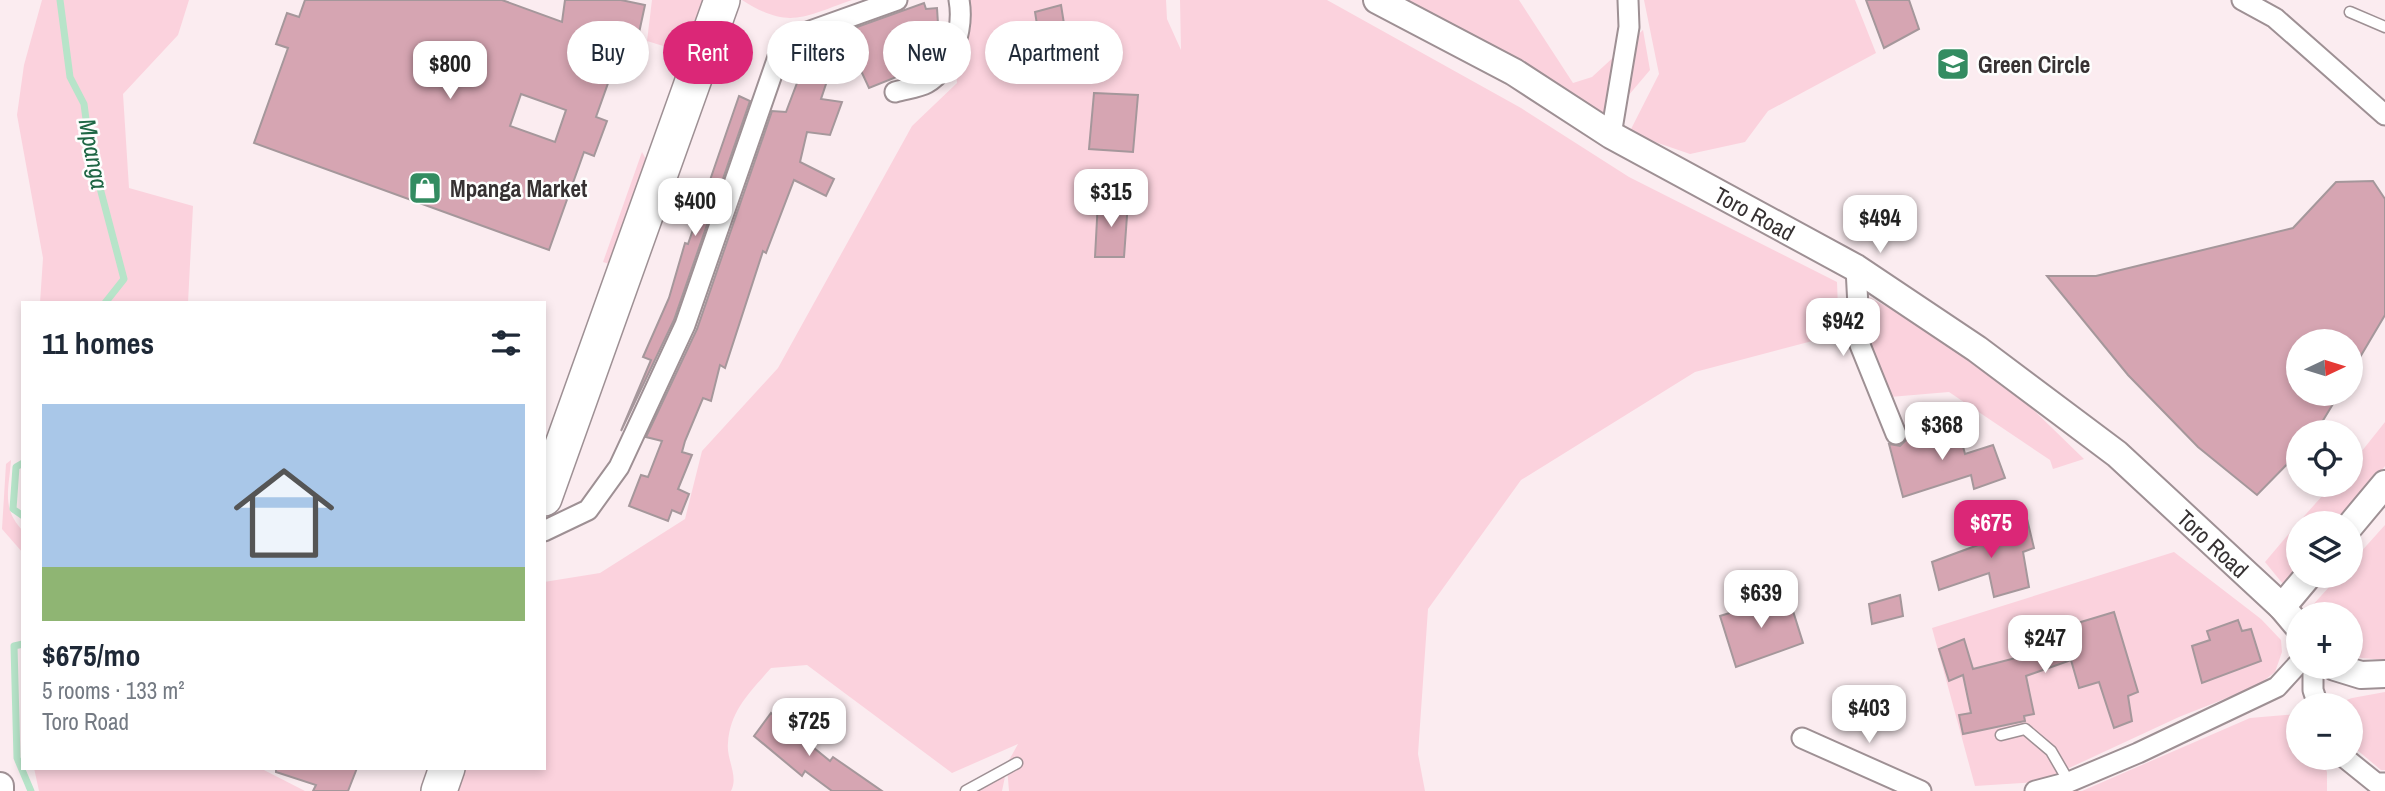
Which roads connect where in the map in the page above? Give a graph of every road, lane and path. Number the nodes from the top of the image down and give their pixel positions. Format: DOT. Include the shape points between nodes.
graph roads {
  1 [pos="722,0"];
  2 [pos="897,0"];
  3 [pos="959,0"];
  4 [pos="1377,0"];
  5 [pos="1628,0"];
  6 [pos="2242,0"];
  7 [pos="2350,12"];
  8 [pos="2385,27"];
  9 [pos="895,92"];
  10 [pos="2385,115"];
  11 [pos="1611,135"];
  12 [pos="1856,268"];
  13 [pos="1896,434"];
  14 [pos="2385,484"];
  15 [pos="546,492"];
  16 [pos="2362,511"];
  17 [pos="546,530"];
  18 [pos="2286,612"];
  19 [pos="2385,674"];
  20 [pos="2363,675"];
  21 [pos="2286,677"];
  22 [pos="2001,735"];
  23 [pos="1801,738"];
  24 [pos="1017,763"];
  25 [pos="446,770"];
  26 [pos="2360,770"];
  27 [pos="2069,782"];
  28 [pos="2385,783"];
  29 [pos="439,791"];
  30 [pos="966,791"];
  31 [pos="1920,791"];
  32 [pos="2035,791"];
  1 -- 15 [label="highway"];
  2 -- 17 [label="street" via="799,35 779,54 685,325 619,467 588,510"];
  3 -- 9 [label="street" via="963,18 950,59 927,82"];
  4 -- 11 [label="main road, Toro Road" via="1514,72"];
  5 -- 11 [label="street" via="1629,27"];
  6 -- 10 [label="street" via="2275,19"];
  7 -- 8 [label="lane"];
  11 -- 12 [label="main road, Toro Road"];
  12 -- 13 [label="street" via="1860,345"];
  12 -- 18 [label="main road, Toro Road" via="1977,349 2117,454"];
  14 -- 16 [label="main road"];
  19 -- 20 [label="main road"];
  21 -- 27 [label="street" via="2277,687"];
  22 -- 27 [label="lane" via="2025,729 2051,751"];
  23 -- 31 [label="street"];
  24 -- 30 [label="lane"];
  25 -- 29 [label="highway"];
  26 -- 28 [label="street" via="2376,783"];
  27 -- 32 [label="street"];
}
